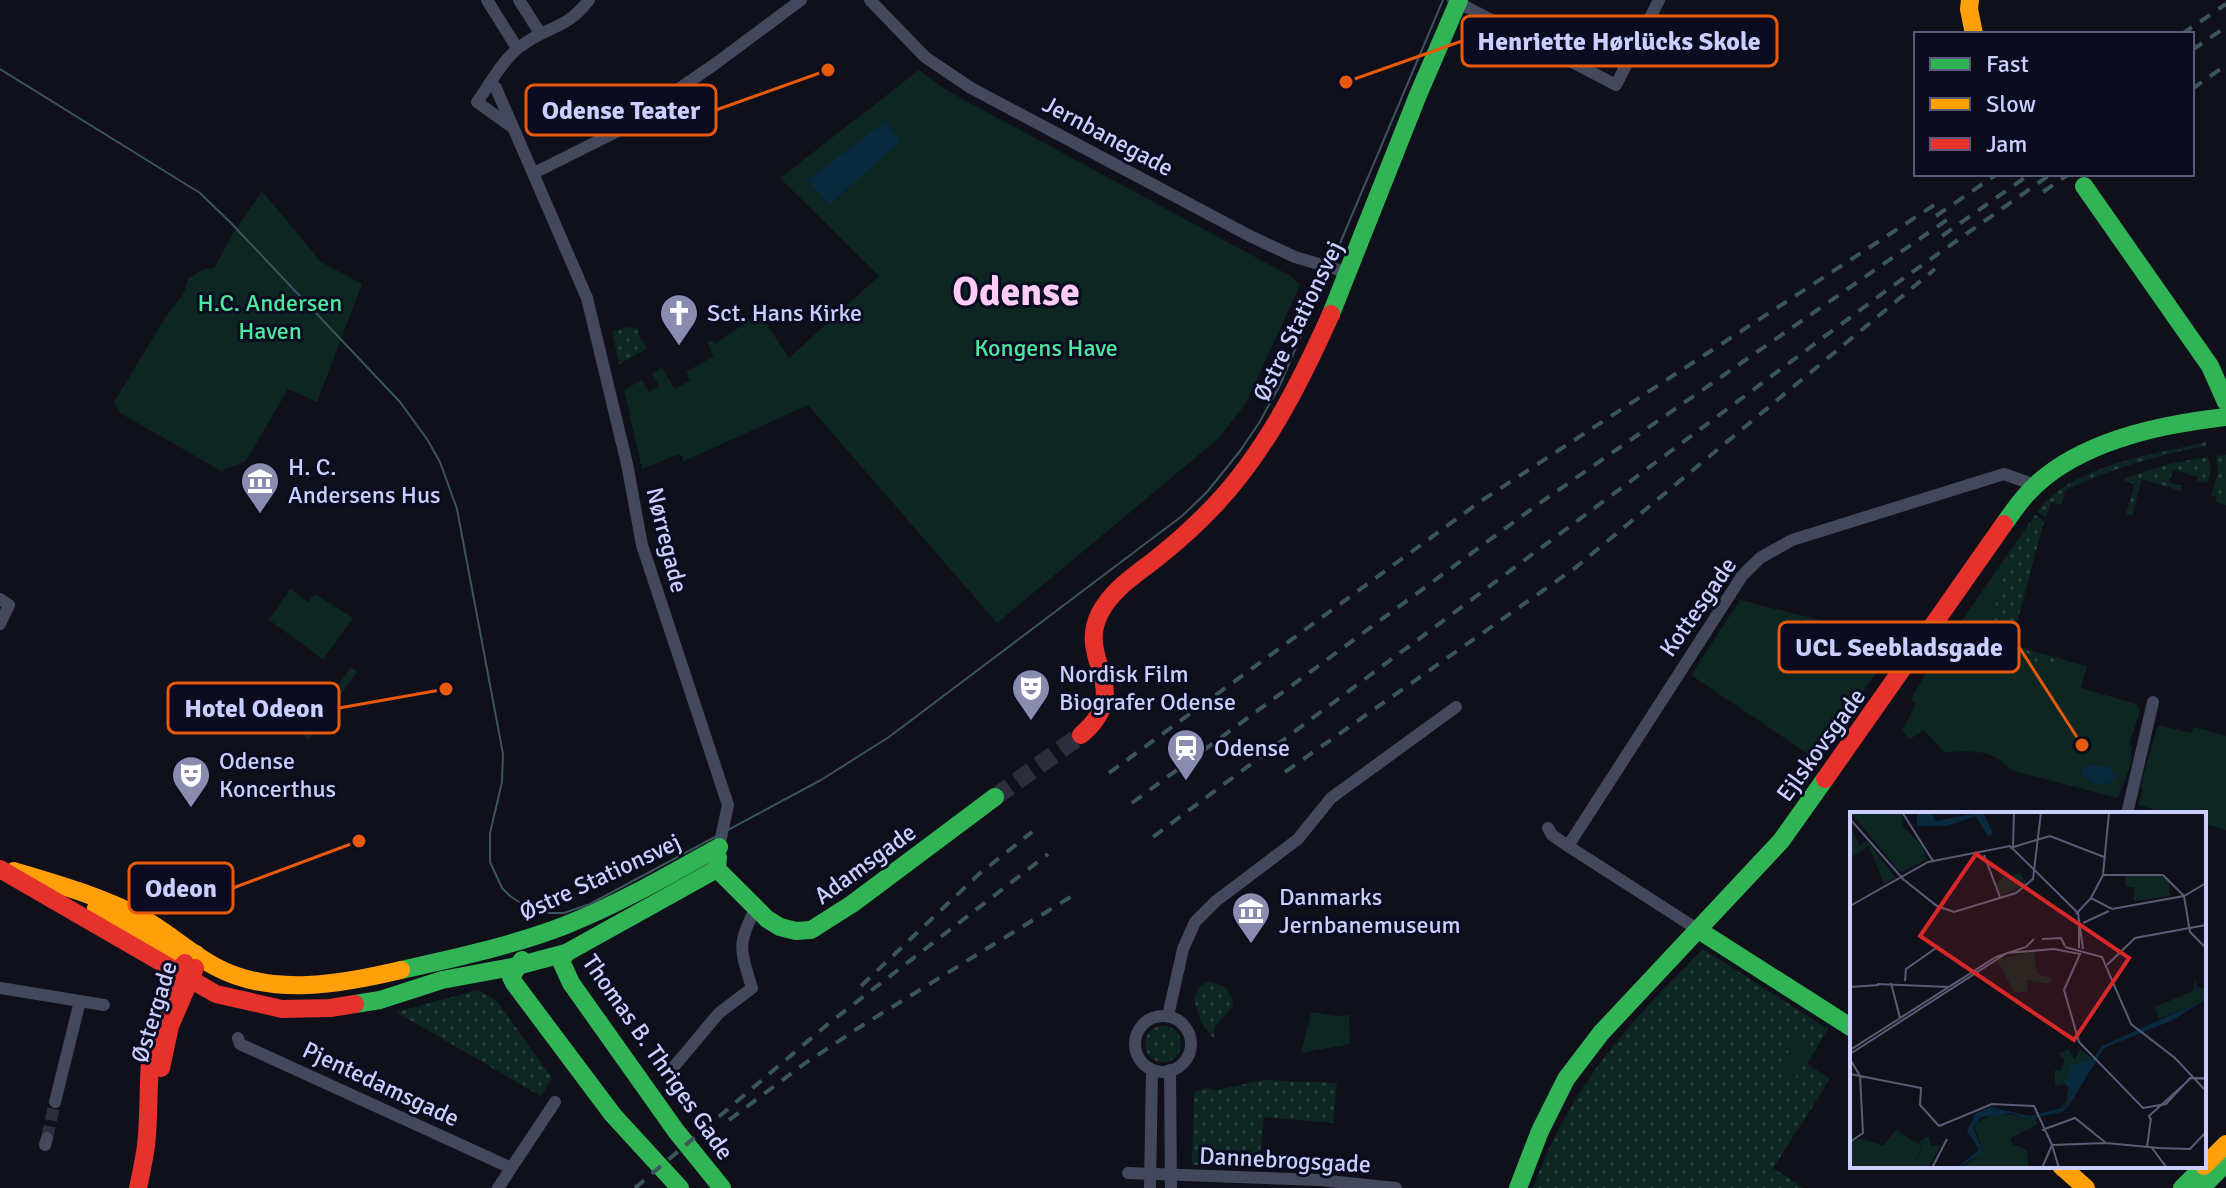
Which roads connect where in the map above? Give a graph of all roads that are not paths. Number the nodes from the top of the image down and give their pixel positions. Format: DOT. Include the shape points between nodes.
graph roads {
  1 [pos="487,0"];
  2 [pos="519,0"];
  3 [pos="589,0"];
  4 [pos="801,0"];
  5 [pos="870,0"];
  6 [pos="1659,0"];
  7 [pos="1970,0"];
  8 [pos="1457,1"];
  9 [pos="1974,32"];
  10 [pos="540,33"];
  11 [pos="517,48"];
  12 [pos="491,83"];
  13 [pos="515,130"];
  14 [pos="534,173"];
  15 [pos="2084,186"];
  16 [pos="1349,273"];
  17 [pos="2226,402"];
  18 [pos="2226,417"];
  19 [pos="2035,485"];
  20 [pos="4,602"];
  21 [pos="0,624"];
  22 [pos="2153,702"];
  23 [pos="1456,707"];
  24 [pos="1081,735"];
  25 [pos="995,797"];
  26 [pos="2127,812"];
  27 [pos="1548,828"];
  28 [pos="1568,846"];
  29 [pos="719,847"];
  30 [pos="0,868"];
  31 [pos="717,869"];
  32 [pos="636,892"];
  33 [pos="39,894"];
  34 [pos="755,910"];
  35 [pos="1700,931"];
  36 [pos="500,947"];
  37 [pos="566,953"];
  38 [pos="196,954"];
  39 [pos="527,961"];
  40 [pos="414,967"];
  41 [pos="175,970"];
  42 [pos="194,976"];
  43 [pos="0,988"];
  44 [pos="80,1001"];
  45 [pos="104,1005"];
  46 [pos="1168,1016"];
  47 [pos="1850,1027"];
  48 [pos="238,1038"];
  49 [pos="614,1045"];
  50 [pos="672,1069"];
  51 [pos="1152,1070"];
  52 [pos="1170,1070"];
  53 [pos="55,1102"];
  54 [pos="555,1102"];
  55 [pos="147,1112"];
  56 [pos="2226,1144"];
  57 [pos="648,1158"];
  58 [pos="2226,1163"];
  59 [pos="2206,1164"];
  60 [pos="509,1167"];
  61 [pos="2063,1168"];
  62 [pos="2202,1168"];
  63 [pos="1128,1173"];
  64 [pos="1150,1181"];
  65 [pos="1171,1182"];
  66 [pos="138,1188"];
  67 [pos="498,1188"];
  68 [pos="669,1188"];
  69 [pos="680,1188"];
  70 [pos="722,1188"];
  71 [pos="1396,1188"];
  72 [pos="1518,1188"];
  73 [pos="2086,1188"];
  74 [pos="2182,1188"];
  75 [pos="2201,1188"];
  1 -- 11 [label="street"];
  2 -- 10 [label="street"];
  3 -- 10 [label="street" via="564,25"];
  4 -- 14 [label="street" via="616,132"];
  5 -- 16 [label="street, Jernbanegade" via="925,57 971,88 1250,236"];
  6 -- 8 [label="street, Østre Stationsvej" via="1616,85"];
  7 -- 9 [label="street"];
  8 -- 16 [label="street, Østre Stationsvej"];
  10 -- 11 [label="street"];
  11 -- 12 [label="street"];
  12 -- 13 [label="street, Nørregade"];
  12 -- 13 [label="street" via="477,102"];
  13 -- 14 [label="street, Nørregade"];
  14 -- 29 [label="street, Nørregade" via="587,298 642,545 728,805"];
  15 -- 17 [label="street" via="2210,366"];
  16 -- 24 [label="street, Østre Stationsvej" via="1303,371 1250,460 1201,520 1101,607 1094,647 1104,706"];
  18 -- 19 [label="street, Ejlskovsgade" via="2113,442"];
  19 -- 28 [label="street, Kottesgade" via="2004,474 1792,540 1760,558 1742,576"];
  19 -- 35 [label="street, Ejlskovsgade" via="1781,841"];
  20 -- 21 [label="street"];
  22 -- 26 [label="street"];
  23 -- 46 [label="street" via="1331,798 1298,839 1195,922 1183,949"];
  25 -- 34 [label="street, Adamsgade" via="811,930 780,927"];
  27 -- 28 [label="street"];
  28 -- 35 [label="street"];
  29 -- 31 [label="street"];
  29 -- 32 [label="street, Østre Stationsvej"];
  30 -- 33 [label="street"];
  30 -- 38 [label="street" via="104,901 144,919"];
  31 -- 34 [label="street, Adamsgade"];
  31 -- 37 [label="street, Østre Stationsvej"];
  32 -- 36 [label="street, Østre Stationsvej" via="546,933"];
  32 -- 39 [label="street" via="617,912 544,944"];
  33 -- 38 [label="street" via="95,907 169,952"];
  33 -- 41 [label="street"];
  34 -- 50 [label="street" via="742,932 741,950 752,988 719,1013"];
  35 -- 47 [label="street"];
  35 -- 72 [label="street, Ejlskovsgade" via="1601,1033 1566,1079"];
  36 -- 39 [label="street"];
  36 -- 40 [label="street, Østre Stationsvej"];
  37 -- 39 [label="street, Østre Stationsvej"];
  37 -- 49 [label="street, Thomas B. Thriges Gade" via="562,967"];
  38 -- 40 [label="street" via="225,972 296,985"];
  38 -- 41 [label="street, Østergade"];
  38 -- 42 [label="street, Østergade"];
  39 -- 42 [label="street" via="330,1008 282,1009 216,994"];
  39 -- 49 [label="street" via="546,965 586,1021"];
  39 -- 57 [label="street" via="511,977 514,983"];
  40 -- 42 [label="street" via="313,997 256,992"];
  41 -- 42 [label="street"];
  41 -- 55 [label="street, Østergade" via="155,1024"];
  42 -- 55 [label="street, Østergade" via="170,1026"];
  43 -- 44 [label="street"];
  44 -- 45 [label="street"];
  44 -- 53 [label="street"];
  46 -- 51 [label="street" via="1146,1021 1136,1036 1137,1054"];
  46 -- 52 [label="street" via="1183,1024 1191,1046 1185,1061"];
  48 -- 60 [label="street, Pjentedamsgade" via="240,1044"];
  49 -- 70 [label="street, Thomas B. Thriges Gade"];
  51 -- 52 [label="street"];
  51 -- 64 [label="street"];
  52 -- 65 [label="street, Dannebrogsgade"];
  54 -- 60 [label="street"];
  55 -- 66 [label="street, Østergade"];
  56 -- 59 [label="street"];
  57 -- 68 [label="street"];
  57 -- 69 [label="street"];
  58 -- 75 [label="street"];
  60 -- 67 [label="street"];
  61 -- 73 [label="street"];
  62 -- 74 [label="street"];
  63 -- 64 [label="street, Dannebrogsgade"];
  64 -- 65 [label="street, Dannebrogsgade"];
  65 -- 71 [label="street, Dannebrogsgade" via="1319,1180"];
}
